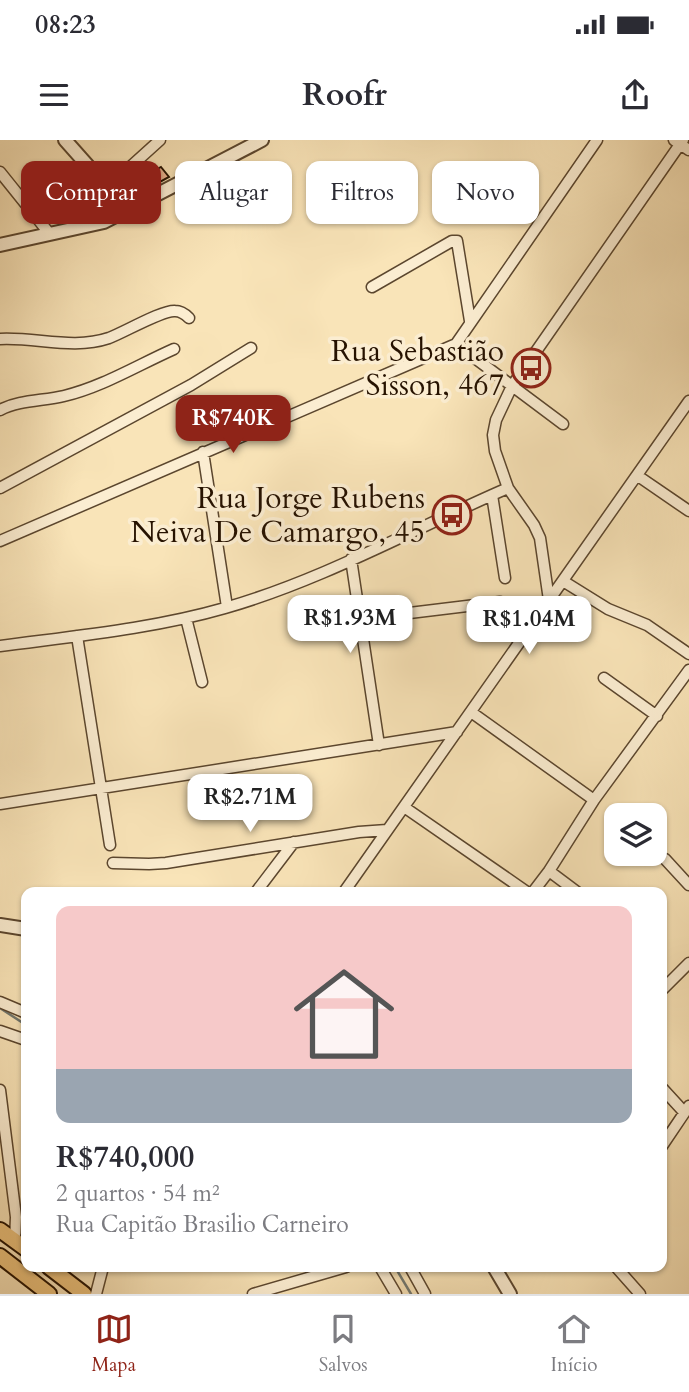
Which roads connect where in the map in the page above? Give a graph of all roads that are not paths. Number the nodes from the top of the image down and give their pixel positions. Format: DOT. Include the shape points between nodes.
graph roads {
  1 [pos="65,140"];
  2 [pos="160,140"];
  3 [pos="262,140"];
  4 [pos="597,140"];
  5 [pos="682,144"];
  6 [pos="84,161"];
  7 [pos="137,161"];
  8 [pos="0,172"];
  9 [pos="161,194"];
  10 [pos="94,224"];
  11 [pos="49,233"];
  12 [pos="0,245"];
  13 [pos="372,287"];
  14 [pos="189,318"];
  15 [pos="470,321"];
  16 [pos="0,339"];
  17 [pos="456,344"];
  18 [pos="251,348"];
  19 [pos="174,349"];
  20 [pos="512,386"];
  21 [pos="689,401"];
  22 [pos="0,410"];
  23 [pos="563,424"];
  24 [pos="203,452"];
  25 [pos="638,476"];
  26 [pos="0,488"];
  27 [pos="508,488"];
  28 [pos="492,495"];
  29 [pos="689,511"];
  30 [pos="0,541"];
  31 [pos="351,559"];
  32 [pos="505,578"];
  33 [pos="563,581"];
  34 [pos="549,600"];
  35 [pos="500,602"];
  36 [pos="227,607"];
  37 [pos="186,618"];
  38 [pos="360,619"];
  39 [pos="77,636"];
  40 [pos="0,646"];
  41 [pos="689,654"];
  42 [pos="689,670"];
  43 [pos="604,678"];
  44 [pos="202,682"];
  45 [pos="471,712"];
  46 [pos="657,716"];
  47 [pos="457,732"];
  48 [pos="379,745"];
  49 [pos="100,790"];
  50 [pos="594,800"];
  51 [pos="0,804"];
  52 [pos="404,807"];
  53 [pos="387,830"];
  54 [pos="294,842"];
  55 [pos="110,845"];
  56 [pos="667,861"];
  57 [pos="113,863"];
  58 [pos="549,872"];
  59 [pos="689,885"];
  60 [pos="260,887"];
  61 [pos="347,887"];
  62 [pos="523,887"];
  63 [pos="535,887"];
  64 [pos="570,887"];
  65 [pos="0,925"];
  66 [pos="21,928"];
  67 [pos="689,963"];
  68 [pos="667,985"];
  69 [pos="0,1002"];
  70 [pos="21,1011"];
  71 [pos="0,1031"];
  72 [pos="21,1038"];
  73 [pos="0,1090"];
  74 [pos="667,1092"];
  75 [pos="686,1109"];
  76 [pos="667,1138"];
  77 [pos="0,1230"];
  78 [pos="21,1245"];
  79 [pos="0,1256"];
  80 [pos="55,1272"];
  81 [pos="102,1272"];
  82 [pos="329,1272"];
  83 [pos="383,1272"];
  84 [pos="413,1272"];
  85 [pos="497,1272"];
  86 [pos="620,1272"];
  87 [pos="64,1279"];
  88 [pos="49,1294"];
  89 [pos="56,1294"];
  90 [pos="84,1294"];
  91 [pos="96,1294"];
  92 [pos="253,1294"];
  93 [pos="396,1294"];
  94 [pos="425,1294"];
  95 [pos="510,1294"];
  96 [pos="640,1294"];
  1 -- 6 [label="street"];
  2 -- 7 [label="street"];
  3 -- 9 [label="street"];
  4 -- 15 [label="street"];
  5 -- 20 [label="street"];
  8 -- 11 [label="street"];
  10 -- 11 [label="street"];
  11 -- 12 [label="street"];
  13 -- 15 [label="street" via="457,241"];
  14 -- 16 [label="street" via="168,312 91,343"];
  15 -- 17 [label="street"];
  17 -- 20 [label="street"];
  17 -- 24 [label="street"];
  18 -- 26 [label="street"];
  19 -- 22 [label="street" via="65,396"];
  20 -- 23 [label="street"];
  20 -- 27 [label="street" via="493,435"];
  21 -- 25 [label="street"];
  24 -- 30 [label="street"];
  24 -- 36 [label="street"];
  25 -- 29 [label="street"];
  25 -- 33 [label="street"];
  27 -- 28 [label="street"];
  27 -- 34 [label="street" via="540,538"];
  28 -- 31 [label="street"];
  28 -- 32 [label="street"];
  31 -- 36 [label="street"];
  31 -- 38 [label="street"];
  33 -- 34 [label="street"];
  33 -- 41 [label="street" via="608,609 647,625"];
  34 -- 45 [label="street"];
  35 -- 38 [label="street"];
  36 -- 37 [label="street"];
  37 -- 39 [label="street"];
  37 -- 44 [label="street"];
  38 -- 48 [label="street"];
  39 -- 40 [label="street"];
  39 -- 49 [label="street"];
  42 -- 46 [label="street"];
  43 -- 46 [label="street"];
  45 -- 47 [label="street"];
  45 -- 50 [label="street"];
  46 -- 50 [label="street"];
  47 -- 48 [label="street"];
  47 -- 52 [label="street"];
  48 -- 49 [label="street"];
  49 -- 51 [label="street"];
  49 -- 55 [label="street"];
  50 -- 58 [label="street"];
  52 -- 53 [label="street"];
  52 -- 62 [label="street"];
  53 -- 54 [label="street"];
  53 -- 61 [label="street"];
  54 -- 57 [label="street" via="166,863"];
  54 -- 60 [label="street"];
  56 -- 59 [label="street"];
  58 -- 63 [label="street"];
  58 -- 64 [label="street"];
  65 -- 66 [label="street"];
  67 -- 68 [label="street"];
  69 -- 70 [label="street"];
  71 -- 72 [label="street"];
  73 -- 78 [label="street"];
  74 -- 75 [label="street"];
  75 -- 76 [label="street"];
  77 -- 78 [label="main road"];
  79 -- 88 [label="main road"];
  80 -- 87 [label="main road"];
  81 -- 91 [label="street"];
  82 -- 92 [label="street"];
  83 -- 93 [label="street"];
  84 -- 94 [label="street"];
  85 -- 95 [label="street"];
  86 -- 96 [label="street"];
  87 -- 89 [label="street"];
  87 -- 90 [label="main road"];
}
